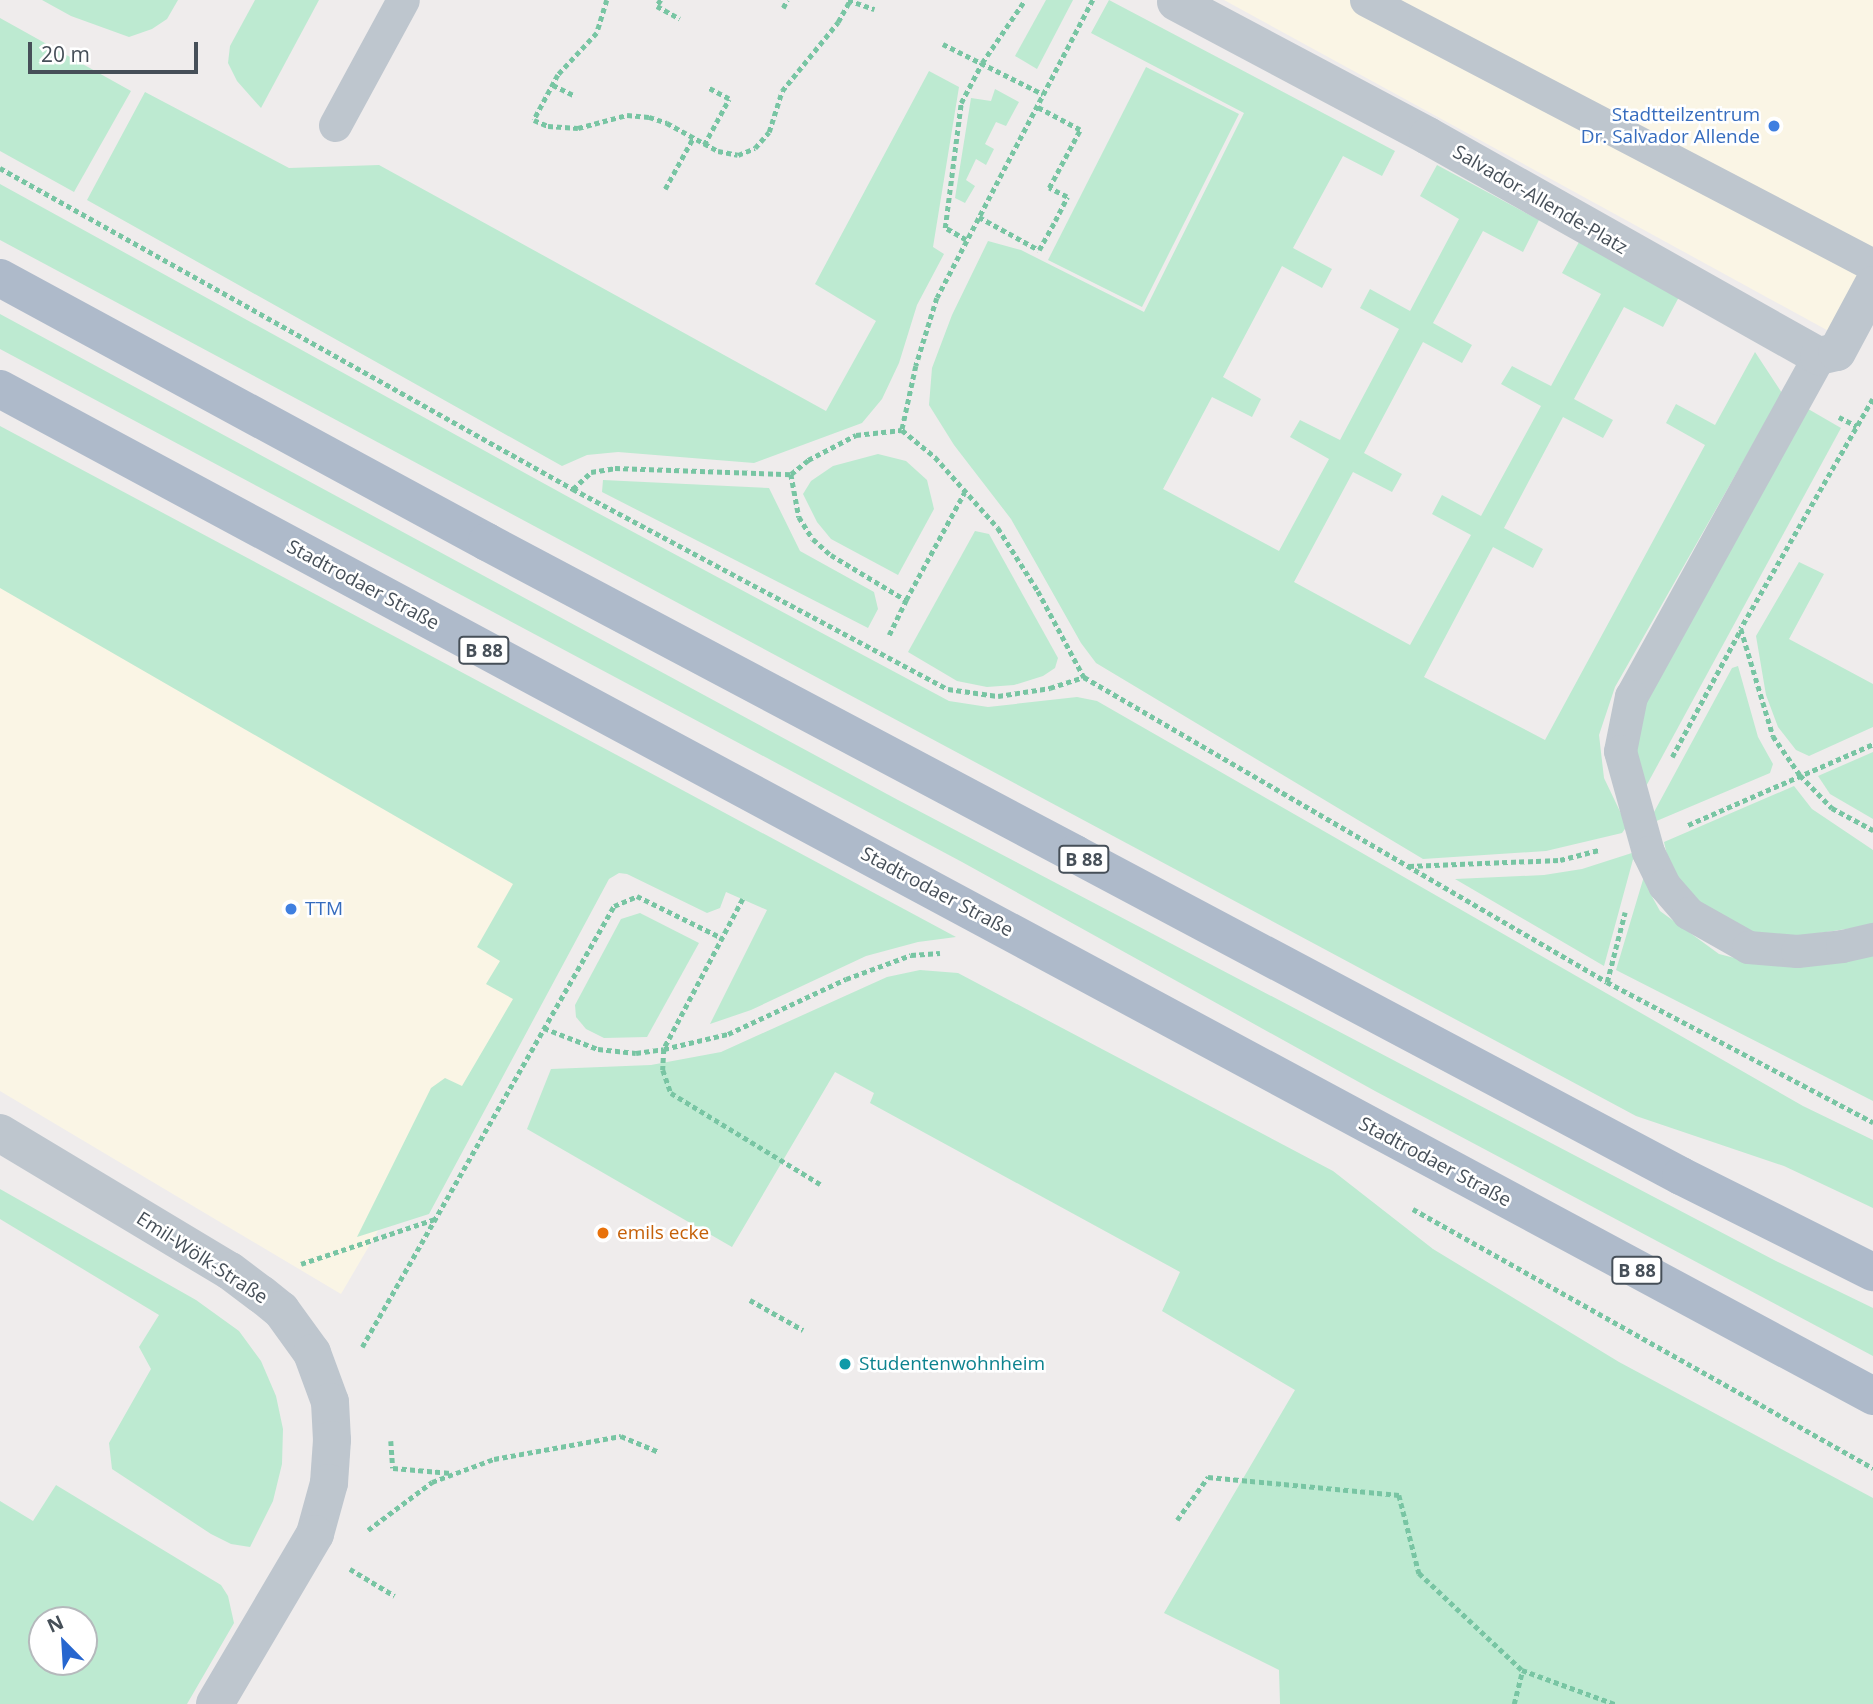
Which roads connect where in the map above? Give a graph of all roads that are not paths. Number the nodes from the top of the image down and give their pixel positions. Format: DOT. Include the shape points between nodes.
graph roads {
  1 [pos="402,0"];
  2 [pos="1366,0"];
  3 [pos="1177,1"];
  4 [pos="335,125"];
  5 [pos="1873,265"];
  6 [pos="0,278"];
  7 [pos="1873,285"];
  8 [pos="1819,356"];
  9 [pos="0,389"];
  10 [pos="1873,939"];
  11 [pos="0,1133"];
  12 [pos="1873,1272"];
  13 [pos="1873,1396"];
  14 [pos="215,1704"];
  1 -- 4 [label="lane"];
  2 -- 5 [label="lane"];
  3 -- 8 [label="street, Salvador-Allende-Platz"];
  6 -- 12 [label="main road, B 88" via="1111,874 1681,1176"];
  7 -- 8 [label="street" via="1836,352"];
  8 -- 10 [label="lane" via="1632,696 1620,751 1648,852 1664,885 1688,914 1748,947 1797,951"];
  9 -- 13 [label="main road, Stadtrodaer Straße / B 88"];
  11 -- 14 [label="street, Emil-Wölk-Straße" via="261,1294 281,1310 321,1377 330,1402 332,1440 329,1483 315,1534"];
}
